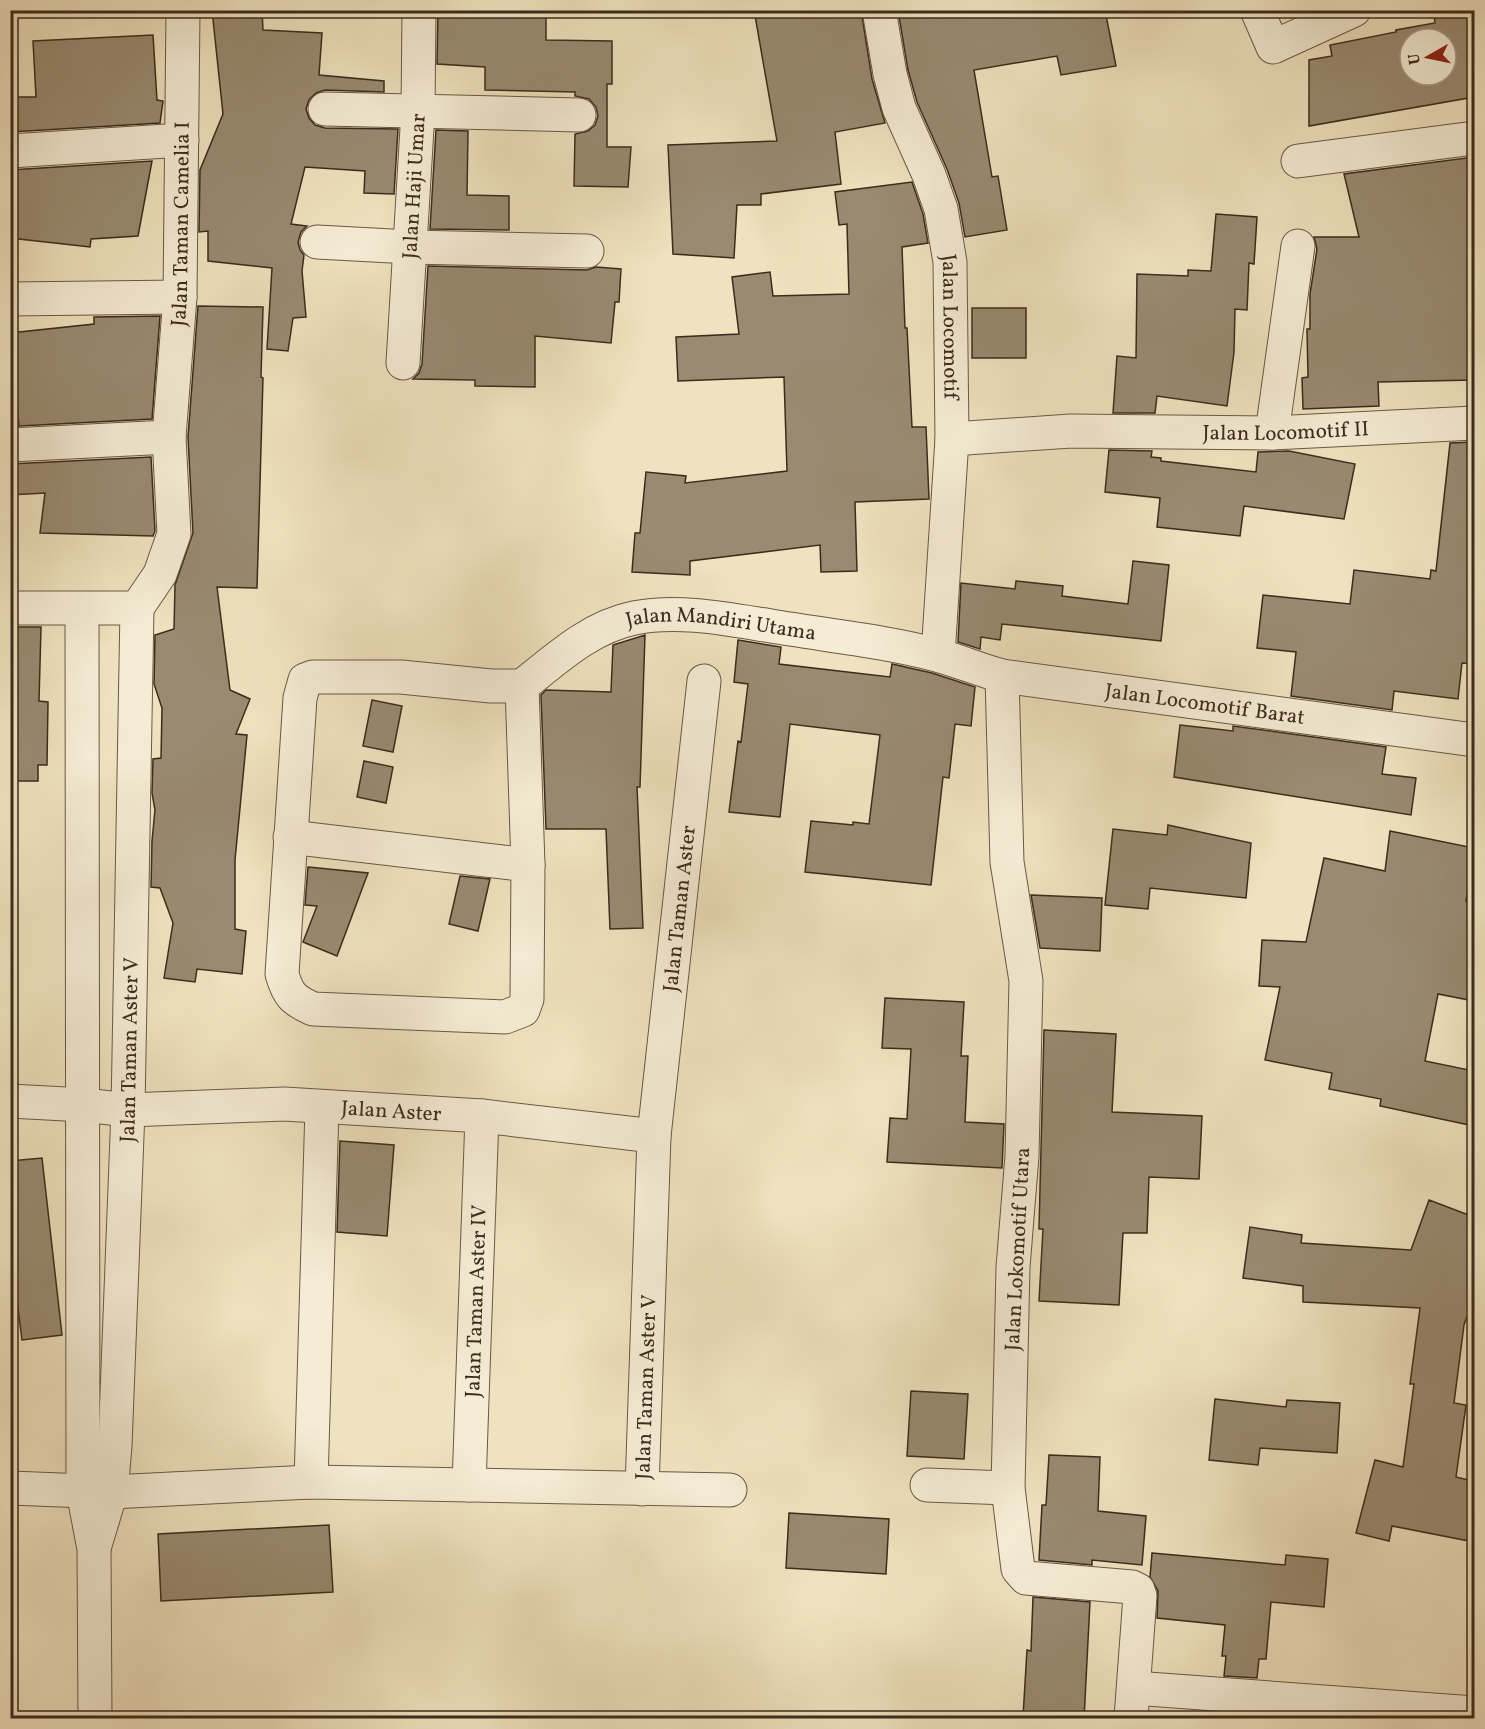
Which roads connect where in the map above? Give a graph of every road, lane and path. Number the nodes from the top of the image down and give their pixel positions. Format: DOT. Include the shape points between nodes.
graph roads {
  1 [pos="183,10"];
  2 [pos="419,10"];
  3 [pos="879,10"];
  4 [pos="1257,10"];
  5 [pos="1354,10"];
  6 [pos="325,109"];
  7 [pos="418,111"];
  8 [pos="579,115"];
  9 [pos="1474,138"];
  10 [pos="182,140"];
  11 [pos="10,151"];
  12 [pos="1298,161"];
  13 [pos="317,242"];
  14 [pos="1298,246"];
  15 [pos="410,247"];
  16 [pos="587,251"];
  17 [pos="180,297"];
  18 [pos="10,299"];
  19 [pos="403,363"];
  20 [pos="1474,423"];
  21 [pos="1272,433"];
  22 [pos="169,438"];
  23 [pos="952,439"];
  24 [pos="10,445"];
  25 [pos="10,608"];
  26 [pos="137,608"];
  27 [pos="82,609"];
  28 [pos="938,655"];
  29 [pos="1002,676"];
  30 [pos="704,681"];
  31 [pos="522,686"];
  32 [pos="1474,740"];
  33 [pos="290,837"];
  34 [pos="528,865"];
  35 [pos="10,1101"];
  36 [pos="84,1105"];
  37 [pos="322,1107"];
  38 [pos="128,1110"];
  39 [pos="482,1116"];
  40 [pos="654,1136"];
  41 [pos="311,1482"];
  42 [pos="469,1485"];
  43 [pos="927,1485"];
  44 [pos="10,1488"];
  45 [pos="1008,1488"];
  46 [pos="642,1489"];
  47 [pos="730,1490"];
  48 [pos="97,1492"];
  49 [pos="1133,1703"];
  50 [pos="1474,1713"];
  51 [pos="95,1719"];
  1 -- 10 [label="street, Jalan Taman Camelia I"];
  2 -- 7 [label="street, Jalan Haji Umar"];
  3 -- 23 [label="street, Jalan Locomotif" via="899,108 929,175 945,232 950,262"];
  4 -- 5 [label="street" via="1273,46"];
  6 -- 7 [label="street"];
  7 -- 8 [label="street"];
  7 -- 15 [label="street, Jalan Haji Umar"];
  9 -- 12 [label="street"];
  10 -- 11 [label="street"];
  10 -- 17 [label="street, Jalan Taman Camelia I"];
  13 -- 15 [label="street"];
  14 -- 21 [label="street"];
  15 -- 16 [label="street"];
  15 -- 19 [label="street, Jalan Haji Umar"];
  17 -- 18 [label="street"];
  17 -- 22 [label="street, Jalan Taman Camelia I"];
  20 -- 21 [label="street, Jalan Locomotif II"];
  21 -- 23 [label="street, Jalan Locomotif II" via="1096,431"];
  22 -- 24 [label="street"];
  22 -- 26 [label="street, Jalan Taman Camelia I" via="174,534 160,574"];
  23 -- 28 [label="street, Jalan Locomotif"];
  25 -- 27 [label="street"];
  26 -- 27 [label="street"];
  26 -- 38 [label="street, Jalan Taman Aster V"];
  27 -- 36 [label="street, Jalan Taman Aster V"];
  28 -- 29 [label="street, Jalan Locomotif Barat"];
  28 -- 31 [label="street, Jalan Mandiri Utama" via="724,619 653,616 627,620 589,636"];
  29 -- 32 [label="street, Jalan Locomotif Barat"];
  29 -- 45 [label="street, Jalan Lokomotif Utara" via="1007,861 1026,981 1023,1156 1013,1268"];
  30 -- 40 [label="street, Jalan Taman Aster"];
  31 -- 33 [label="street" via="401,677 305,680 300,698"];
  31 -- 34 [label="street"];
  33 -- 34 [label="street"];
  33 -- 34 [label="street" via="282,974 295,1001 313,1009 504,1017 523,1010 527,999"];
  35 -- 36 [label="street, Jalan Aster"];
  36 -- 38 [label="street, Jalan Aster"];
  36 -- 48 [label="street, Jalan Taman Aster V"];
  37 -- 38 [label="street, Jalan Aster" via="284,1104"];
  37 -- 39 [label="street, Jalan Aster"];
  37 -- 41 [label="street"];
  38 -- 48 [label="street, Jalan Taman Aster V"];
  39 -- 40 [label="street, Jalan Aster"];
  39 -- 42 [label="street, Jalan Taman Aster IV"];
  40 -- 46 [label="street, Jalan Taman Aster V"];
  41 -- 42 [label="street, Jalan Taman Aster V"];
  41 -- 48 [label="street, Jalan Taman Aster V"];
  42 -- 46 [label="street, Jalan Taman Aster V"];
  43 -- 45 [label="street"];
  44 -- 48 [label="street, Jalan Taman Aster V"];
  45 -- 49 [label="street, Jalan Lokomotif Utara" via="1018,1569 1026,1578 1138,1590"];
  46 -- 47 [label="street"];
  48 -- 51 [label="street, Jalan Taman Aster V"];
  49 -- 50 [label="street"];
}
